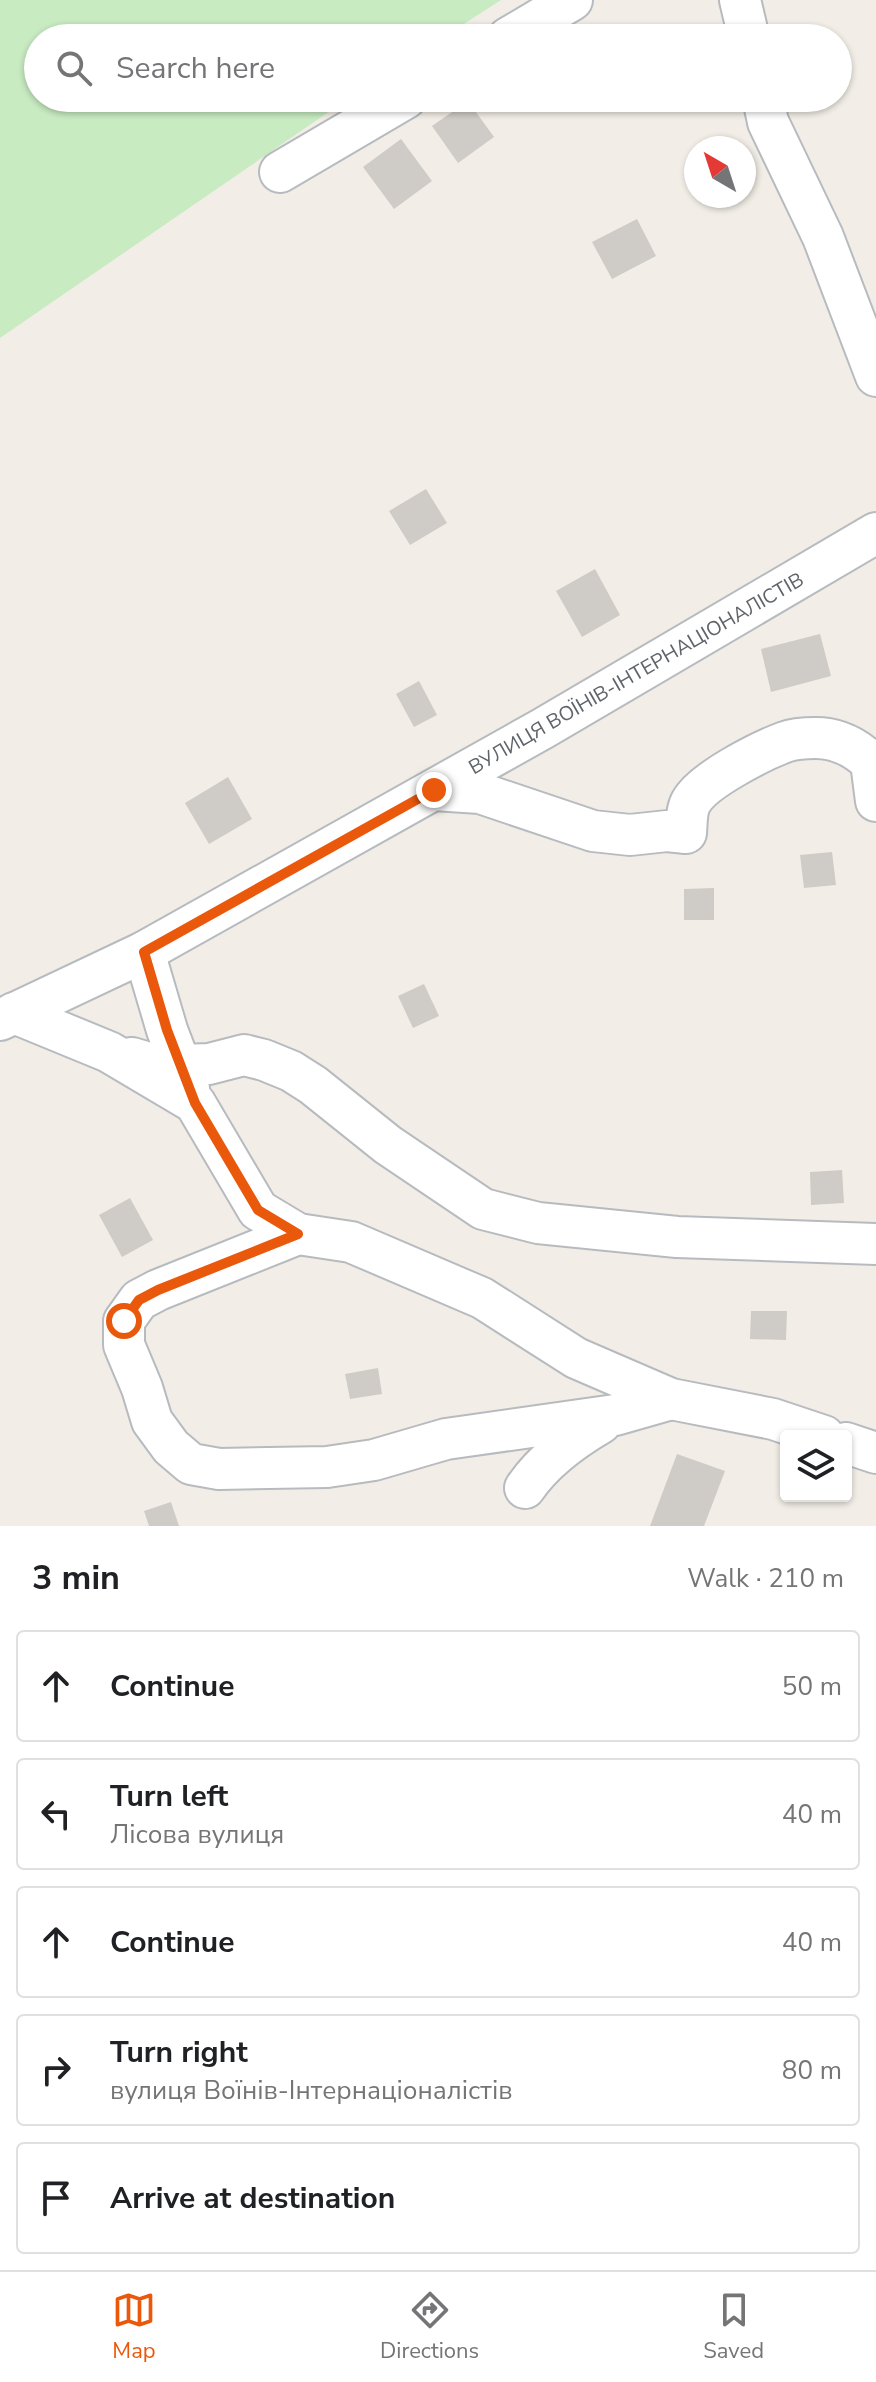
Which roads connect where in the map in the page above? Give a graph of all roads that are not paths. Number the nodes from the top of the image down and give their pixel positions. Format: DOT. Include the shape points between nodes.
graph roads {
  1 [pos="572,0"];
  2 [pos="740,0"];
  3 [pos="532,24"];
  4 [pos="746,24"];
  5 [pos="382,112"];
  6 [pos="766,112"];
  7 [pos="280,172"];
  8 [pos="823,237"];
  9 [pos="876,284"];
  10 [pos="866,324"];
  11 [pos="876,376"];
  12 [pos="876,533"];
  13 [pos="434,790"];
  14 [pos="876,801"];
  15 [pos="144,952"];
  16 [pos="7,1017"];
  17 [pos="109,1052"];
  18 [pos="180,1065"];
  19 [pos="195,1103"];
  20 [pos="298,1234"];
  21 [pos="876,1244"];
  22 [pos="671,1399"];
  23 [pos="615,1415"];
  24 [pos="806,1430"];
  25 [pos="852,1445"];
  26 [pos="876,1453"];
  27 [pos="525,1488"];
  1 -- 3 [label="street"];
  2 -- 4 [label="street"];
  5 -- 7 [label="street"];
  6 -- 8 [label="street"];
  8 -- 9 [label="street" via="856,276"];
  8 -- 10 [label="street"];
  10 -- 11 [label="street"];
  12 -- 13 [label="street, ВУЛИЦЯ ВОЇНІВ-ІНТЕРНАЦІОНАЛІСТІВ"];
  13 -- 14 [label="street" via="480,793 593,831 686,833 689,805 711,784 787,741 816,738 855,748 871,762"];
  13 -- 15 [label="street, ВУЛИЦЯ ВОЇНІВ-ІНТЕРНАЦІОНАЛІСТІВ"];
  15 -- 16 [label="street, ВУЛИЦЯ ВОЇНІВ-ІНТЕРНАЦІОНАЛІСТІВ"];
  15 -- 18 [label="street"];
  16 -- 17 [label="street"];
  17 -- 18 [label="street" via="152,1064"];
  17 -- 19 [label="street"];
  18 -- 19 [label="street"];
  18 -- 21 [label="street" via="244,1055 291,1071 483,1209 538,1223 677,1237"];
  19 -- 20 [label="street" via="258,1210"];
  20 -- 22 [label="street" via="351,1242 482,1298 576,1358"];
  20 -- 23 [label="street" via="158,1290 139,1300 124,1321 124,1345 152,1421 191,1464 219,1469 327,1467 446,1439"];
  22 -- 23 [label="street"];
  22 -- 24 [label="street"];
  23 -- 27 [label="street" via="557,1453"];
  25 -- 26 [label="street"];
}
